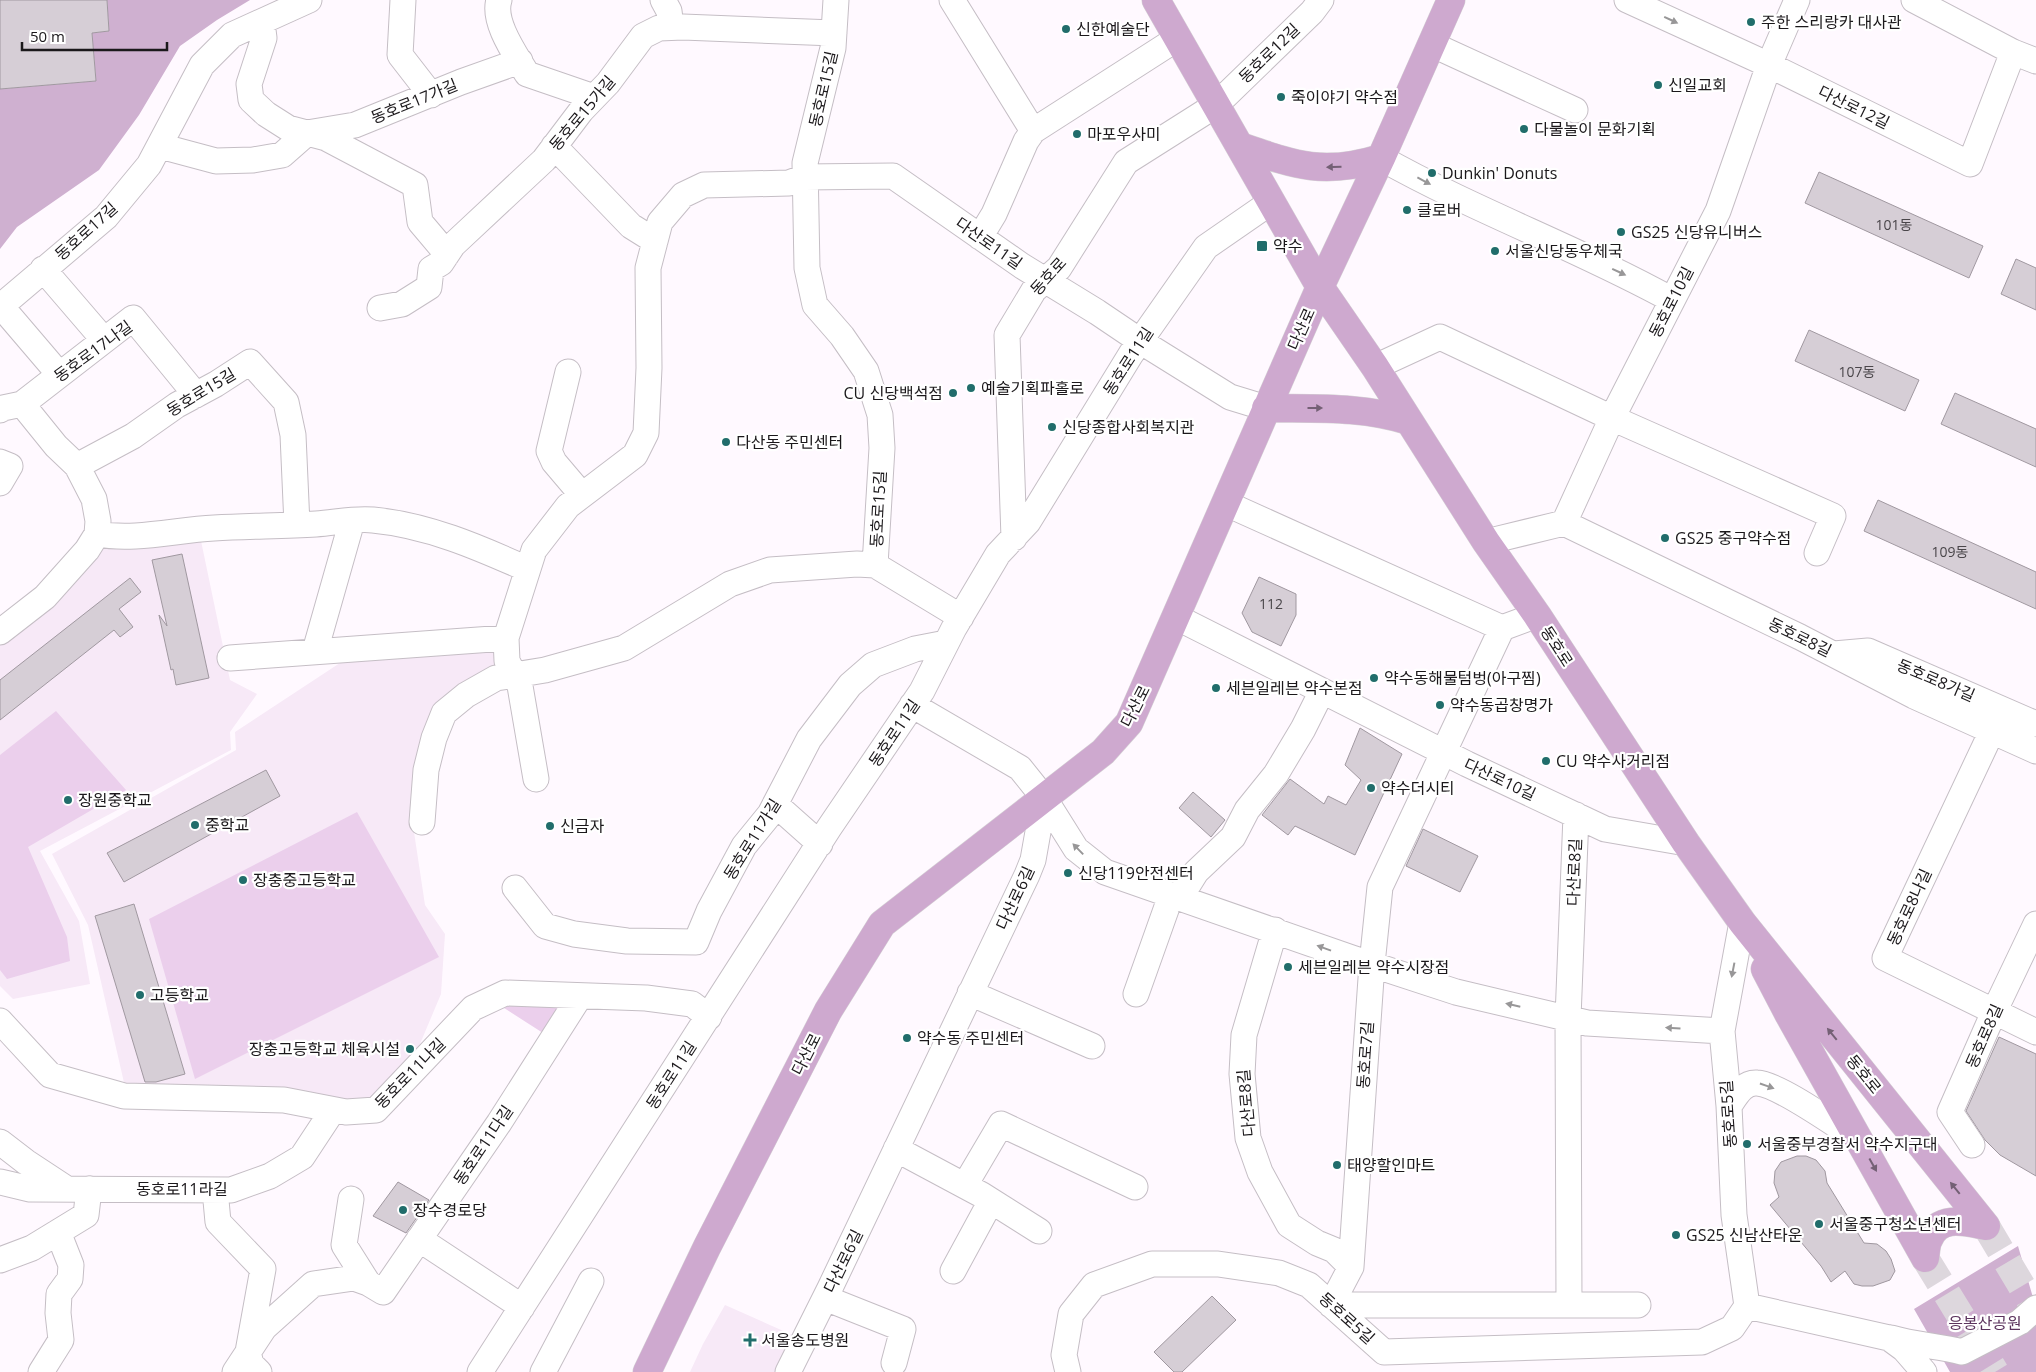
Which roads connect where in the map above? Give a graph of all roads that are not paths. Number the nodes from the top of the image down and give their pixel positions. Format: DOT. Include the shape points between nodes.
graph roads {
  1 [pos="309,0"];
  2 [pos="402,0"];
  3 [pos="499,0"];
  4 [pos="663,0"];
  5 [pos="836,0"];
  6 [pos="952,0"];
  7 [pos="1156,0"];
  8 [pos="1322,0"];
  9 [pos="1451,0"];
  10 [pos="1627,0"];
  11 [pos="1797,0"];
  12 [pos="1914,0"];
  13 [pos="262,22"];
  14 [pos="672,27"];
  15 [pos="834,33"];
  16 [pos="1178,38"];
  17 [pos="1431,44"];
  18 [pos="2013,52"];
  19 [pos="520,61"];
  20 [pos="2036,61"];
  21 [pos="1769,65"];
  22 [pos="431,95"];
  23 [pos="594,97"];
  24 [pos="1216,105"];
  25 [pos="1575,110"];
  26 [pos="1033,132"];
  27 [pos="307,133"];
  28 [pos="160,146"];
  29 [pos="554,146"];
  30 [pos="1240,146"];
  31 [pos="1381,158"];
  32 [pos="805,177"];
  33 [pos="1271,202"];
  34 [pos="980,237"];
  35 [pos="655,241"];
  36 [pos="447,254"];
  37 [pos="43,269"];
  38 [pos="1044,280"];
  39 [pos="1320,287"];
  40 [pos="1672,300"];
  41 [pos="1,306"];
  42 [pos="380,308"];
  43 [pos="104,340"];
  44 [pos="1140,341"];
  45 [pos="1375,367"];
  46 [pos="568,372"];
  47 [pos="59,374"];
  48 [pos="196,395"];
  49 [pos="11,407"];
  50 [pos="1266,408"];
  51 [pos="1612,418"];
  52 [pos="1409,421"];
  53 [pos="0,462"];
  54 [pos="77,466"];
  55 [pos="0,483"];
  56 [pos="582,495"];
  57 [pos="1227,504"];
  58 [pos="352,521"];
  59 [pos="1564,523"];
  60 [pos="297,525"];
  61 [pos="97,534"];
  62 [pos="1014,538"];
  63 [pos="1486,542"];
  64 [pos="1817,553"];
  65 [pos="875,565"];
  66 [pos="528,569"];
  67 [pos="1537,616"];
  68 [pos="961,617"];
  69 [pos="1176,617"];
  70 [pos="1502,628"];
  71 [pos="0,632"];
  72 [pos="506,638"];
  73 [pos="946,643"];
  74 [pos="315,651"];
  75 [pos="1834,654"];
  76 [pos="230,658"];
  77 [pos="513,675"];
  78 [pos="1322,691"];
  79 [pos="912,705"];
  80 [pos="2036,724"];
  81 [pos="1992,731"];
  82 [pos="2036,751"];
  83 [pos="1443,752"];
  84 [pos="536,779"];
  85 [pos="1044,798"];
  86 [pos="775,804"];
  87 [pos="1576,815"];
  88 [pos="422,822"];
  89 [pos="1686,843"];
  90 [pos="820,844"];
  91 [pos="515,888"];
  92 [pos="1178,896"];
  93 [pos="1742,922"];
  94 [pos="2036,924"];
  95 [pos="1276,930"];
  96 [pos="1372,964"];
  97 [pos="970,993"];
  98 [pos="1136,994"];
  99 [pos="580,996"];
  100 [pos="1994,1012"];
  101 [pos="709,1017"];
  102 [pos="1568,1018"];
  103 [pos="0,1021"];
  104 [pos="1722,1031"];
  105 [pos="2036,1032"];
  106 [pos="1092,1046"];
  107 [pos="1729,1106"];
  108 [pos="333,1110"];
  109 [pos="1859,1140"];
  110 [pos="0,1142"];
  111 [pos="1972,1145"];
  112 [pos="896,1149"];
  113 [pos="0,1166"];
  114 [pos="44,1174"];
  115 [pos="0,1182"];
  116 [pos="965,1185"];
  117 [pos="1135,1187"];
  118 [pos="78,1189"];
  119 [pos="215,1190"];
  120 [pos="351,1199"];
  121 [pos="992,1201"];
  122 [pos="1039,1231"];
  123 [pos="58,1232"];
  124 [pos="419,1239"];
  125 [pos="0,1260"];
  126 [pos="1351,1267"];
  127 [pos="953,1271"];
  128 [pos="591,1281"];
  129 [pos="375,1288"];
  130 [pos="825,1298"];
  131 [pos="1331,1305"];
  132 [pos="1569,1305"];
  133 [pos="1638,1305"];
  134 [pos="1747,1306"];
  135 [pos="522,1307"];
  136 [pos="2036,1308"];
  137 [pos="1889,1338"];
  138 [pos="894,1364"];
  139 [pos="247,1365"];
  140 [pos="41,1372"];
  141 [pos="480,1372"];
  142 [pos="543,1372"];
  143 [pos="647,1372"];
  144 [pos="788,1372"];
  145 [pos="1068,1372"];
  146 [pos="1924,1372"];
  1 -- 13 [label="street, 동호로17길"];
  2 -- 22 [label="street" via="400,55"];
  3 -- 19 [label="street" via="496,9 499,23"];
  4 -- 14 [label="street"];
  5 -- 15 [label="street, 동호로15길"];
  6 -- 26 [label="street"];
  7 -- 16 [label="main road, 동호로"];
  8 -- 24 [label="street, 동호로12길"];
  9 -- 17 [label="main road, 다산로"];
  10 -- 21 [label="street, 다산로12길, one-way"];
  11 -- 21 [label="street, 동호로10길"];
  12 -- 18 [label="street"];
  13 -- 27 [label="street" via="264,38 249,84 251,100 288,128"];
  13 -- 28 [label="street, 동호로17길" via="232,35 202,65"];
  14 -- 15 [label="street, 동호로15가길"];
  14 -- 23 [label="street, 동호로15가길" via="659,28 644,36"];
  15 -- 32 [label="street, 동호로15길" via="805,163"];
  16 -- 24 [label="main road, 동호로"];
  16 -- 26 [label="street"];
  17 -- 25 [label="street"];
  17 -- 31 [label="main road, 다산로"];
  18 -- 20 [label="street"];
  18 -- 21 [label="street, 다산로12길" via="1970,164"];
  19 -- 22 [label="street, 동호로17가길"];
  19 -- 23 [label="street" via="527,74"];
  21 -- 40 [label="street, 동호로10길" via="1718,211"];
  22 -- 27 [label="street, 동호로17가길" via="355,125"];
  23 -- 29 [label="street, 동호로15가길"];
  24 -- 30 [label="main road, 동호로"];
  24 -- 38 [label="street, 동호로" via="1126,162 1059,268"];
  26 -- 34 [label="street"];
  27 -- 28 [label="street" via="282,155 253,160 216,161"];
  27 -- 36 [label="street" via="326,138 415,185 420,222"];
  28 -- 37 [label="street, 동호로17길" via="149,165 106,217"];
  29 -- 35 [label="street" via="631,226"];
  29 -- 36 [label="street, 동호로15가길" via="544,160"];
  31 -- 30 [label="main road, one-way" via="1350,167 1318,167 1283,161"];
  30 -- 33 [label="main road, 동호로"];
  31 -- 39 [label="main road, 다산로"];
  31 -- 40 [label="street, one-way"];
  32 -- 34 [label="street, 다산로11길" via="893,176"];
  32 -- 35 [label="street" via="789,182 704,185 683,195 660,222"];
  32 -- 65 [label="street, 동호로15길" via="806,268 815,305 866,371 880,414 882,448"];
  33 -- 39 [label="main road, 동호로"];
  33 -- 44 [label="street, 동호로11길" via="1206,247"];
  34 -- 38 [label="street, 다산로11길"];
  35 -- 56 [label="street" via="648,268 646,433 635,455"];
  36 -- 42 [label="street, 동호로15가길" via="431,269 429,287 402,304"];
  37 -- 41 [label="street, 동호로17길"];
  37 -- 43 [label="street"];
  38 -- 44 [label="street, 다산로11길"];
  38 -- 62 [label="street, 동호로" via="1034,290 1007,335"];
  39 -- 45 [label="main road, 동호로"];
  39 -- 50 [label="main road, 다산로"];
  40 -- 51 [label="street, 동호로10길"];
  41 -- 47 [label="street, 동호로17길"];
  43 -- 47 [label="street, 동호로17나길"];
  43 -- 48 [label="street, 동호로17나길" via="133,318"];
  44 -- 50 [label="street, 다산로11길" via="1230,397"];
  44 -- 62 [label="street, 동호로11길" via="1028,522"];
  45 -- 51 [label="street" via="1440,337"];
  45 -- 52 [label="main road, 동호로"];
  46 -- 56 [label="street" via="548,451"];
  47 -- 49 [label="street, 동호로17나길"];
  48 -- 54 [label="street, 동호로15길" via="133,436"];
  48 -- 60 [label="street, 동호로15길" via="250,362 286,402 293,435"];
  49 -- 54 [label="street, 동호로17나길"];
  50 -- 52 [label="main road, one-way" via="1348,409"];
  50 -- 57 [label="main road, 다산로"];
  51 -- 59 [label="street, 동호로10길"];
  51 -- 64 [label="street" via="1833,516"];
  52 -- 63 [label="main road, 동호로"];
  53 -- 55 [label="street" via="10,466"];
  54 -- 61 [label="street, 동호로17나길" via="94,500"];
  56 -- 66 [label="street" via="568,506 534,550"];
  57 -- 69 [label="main road, 다산로"];
  57 -- 70 [label="street"];
  58 -- 60 [label="street"];
  58 -- 66 [label="street" via="410,525"];
  58 -- 74 [label="street"];
  59 -- 63 [label="street"];
  59 -- 75 [label="street, 동호로8길"];
  60 -- 61 [label="street" via="211,528 110,537"];
  61 -- 71 [label="street" via="45,597"];
  62 -- 68 [label="street, 동호로11길" via="998,554"];
  63 -- 67 [label="main road, 동호로"];
  65 -- 68 [label="street"];
  65 -- 77 [label="street, 동호로15길" via="770,570 730,584 624,648 546,670"];
  66 -- 72 [label="street"];
  67 -- 70 [label="street"];
  67 -- 89 [label="main road, 동호로"];
  68 -- 73 [label="street, 동호로11길"];
  69 -- 78 [label="street, 다산로10길"];
  69 -- 85 [label="main road, 다산로" via="1129,723 1103,752"];
  70 -- 83 [label="street, 동호로7길"];
  72 -- 74 [label="street"];
  72 -- 77 [label="street" via="507,661"];
  73 -- 79 [label="street, 동호로11길"];
  73 -- 86 [label="street, 동호로11가길" via="915,649 873,665 850,685 809,739"];
  74 -- 76 [label="street"];
  75 -- 80 [label="street, 동호로8가길" via="1868,651"];
  75 -- 81 [label="street, 동호로8길" via="1914,696"];
  77 -- 84 [label="street" via="520,686"];
  77 -- 88 [label="street, 동호로15길" via="488,682 444,713 426,770"];
  78 -- 83 [label="street, 다산로10길"];
  78 -- 92 [label="street" via="1276,774 1247,810 1233,837 1196,872"];
  79 -- 85 [label="street" via="1020,768"];
  79 -- 90 [label="street, 동호로11길"];
  81 -- 82 [label="street, 동호로8길"];
  81 -- 100 [label="street, 동호로8나길" via="1885,958"];
  83 -- 87 [label="street, 다산로10길"];
  83 -- 96 [label="street, 동호로7길" via="1380,887"];
  92 -- 85 [label="street, one-way" via="1105,872 1076,849"];
  85 -- 97 [label="street, 다산로6길" via="1033,860"];
  85 -- 143 [label="main road, 다산로" via="882,924 828,1011"];
  86 -- 90 [label="street"];
  86 -- 91 [label="street, 동호로11가길" via="744,846 708,911 696,942 627,940 574,934 545,926"];
  87 -- 89 [label="street, 다산로10길" via="1605,829"];
  87 -- 102 [label="street, 다산로8길"];
  89 -- 93 [label="main road, 동호로"];
  90 -- 101 [label="street, 동호로11길"];
  92 -- 95 [label="street"];
  92 -- 98 [label="street" via="1168,904"];
  93 -- 104 [label="street, 동호로5길, one-way"];
  93 -- 109 [label="main road, 동호로" via="1789,1015"];
  109 -- 93 [label="main road, 동호로, one-way" via="1925,1258 1929,1238 1945,1222 1986,1226"];
  94 -- 100 [label="street, 동호로8길"];
  96 -- 95 [label="street, one-way"];
  95 -- 126 [label="street, 다산로8길" via="1244,1035 1242,1074 1248,1138 1260,1172 1289,1226 1334,1250"];
  102 -- 96 [label="street, one-way" via="1456,992"];
  96 -- 126 [label="street, 동호로7길"];
  97 -- 106 [label="street"];
  97 -- 112 [label="street, 다산로6길"];
  99 -- 101 [label="street, 동호로11나길" via="646,998 692,1004"];
  99 -- 108 [label="street, 동호로11나길" via="505,993 473,1008 376,1110"];
  99 -- 124 [label="street, 동호로11다길" via="499,1123"];
  100 -- 105 [label="street, 동호로8나길"];
  100 -- 111 [label="street, 동호로8길" via="1950,1112"];
  101 -- 135 [label="street, 동호로11길"];
  104 -- 102 [label="street, one-way" via="1587,1023"];
  102 -- 132 [label="street, 다산로8길"];
  103 -- 108 [label="street, 동호로11나길" via="50,1075 124,1096 284,1100"];
  104 -- 107 [label="street, 동호로5길"];
  107 -- 109 [label="street, one-way" via="1741,1088 1756,1083 1773,1088 1802,1104"];
  107 -- 134 [label="street, 동호로5길" via="1734,1216"];
  108 -- 119 [label="street, 동호로11라길" via="302,1157 270,1176 231,1190"];
  110 -- 114 [label="street"];
  112 -- 116 [label="street"];
  112 -- 130 [label="street, 다산로6길"];
  113 -- 114 [label="street" via="25,1174"];
  114 -- 118 [label="street"];
  115 -- 118 [label="street, 동호로11라길" via="30,1189"];
  116 -- 117 [label="street" via="1000,1124"];
  116 -- 121 [label="street"];
  118 -- 119 [label="street, 동호로11라길"];
  118 -- 123 [label="street" via="86,1215"];
  119 -- 139 [label="street" via="218,1222 263,1269"];
  120 -- 129 [label="street" via="344,1245"];
  121 -- 122 [label="street"];
  121 -- 127 [label="street"];
  123 -- 125 [label="street" via="32,1248"];
  123 -- 140 [label="street" via="71,1265 70,1279 59,1294 61,1340"];
  124 -- 129 [label="street, 동호로11다길"];
  124 -- 135 [label="street"];
  126 -- 131 [label="street, 동호로7길"];
  128 -- 142 [label="street"];
  129 -- 139 [label="street" via="354,1278 313,1284 264,1328"];
  130 -- 138 [label="street" via="903,1329"];
  130 -- 144 [label="street, 다산로6길"];
  131 -- 132 [label="street"];
  131 -- 134 [label="street, 동호로5길" via="1384,1352 1702,1342 1732,1328"];
  131 -- 145 [label="street, 동호로5길" via="1310,1285 1279,1273 1218,1264 1152,1264 1094,1285 1071,1314 1064,1355"];
  132 -- 133 [label="street"];
  134 -- 137 [label="street"];
  135 -- 141 [label="street, 동호로11길"];
  136 -- 137 [label="street" via="2020,1322 1962,1352"];
  137 -- 146 [label="street" via="1904,1349"];
}
